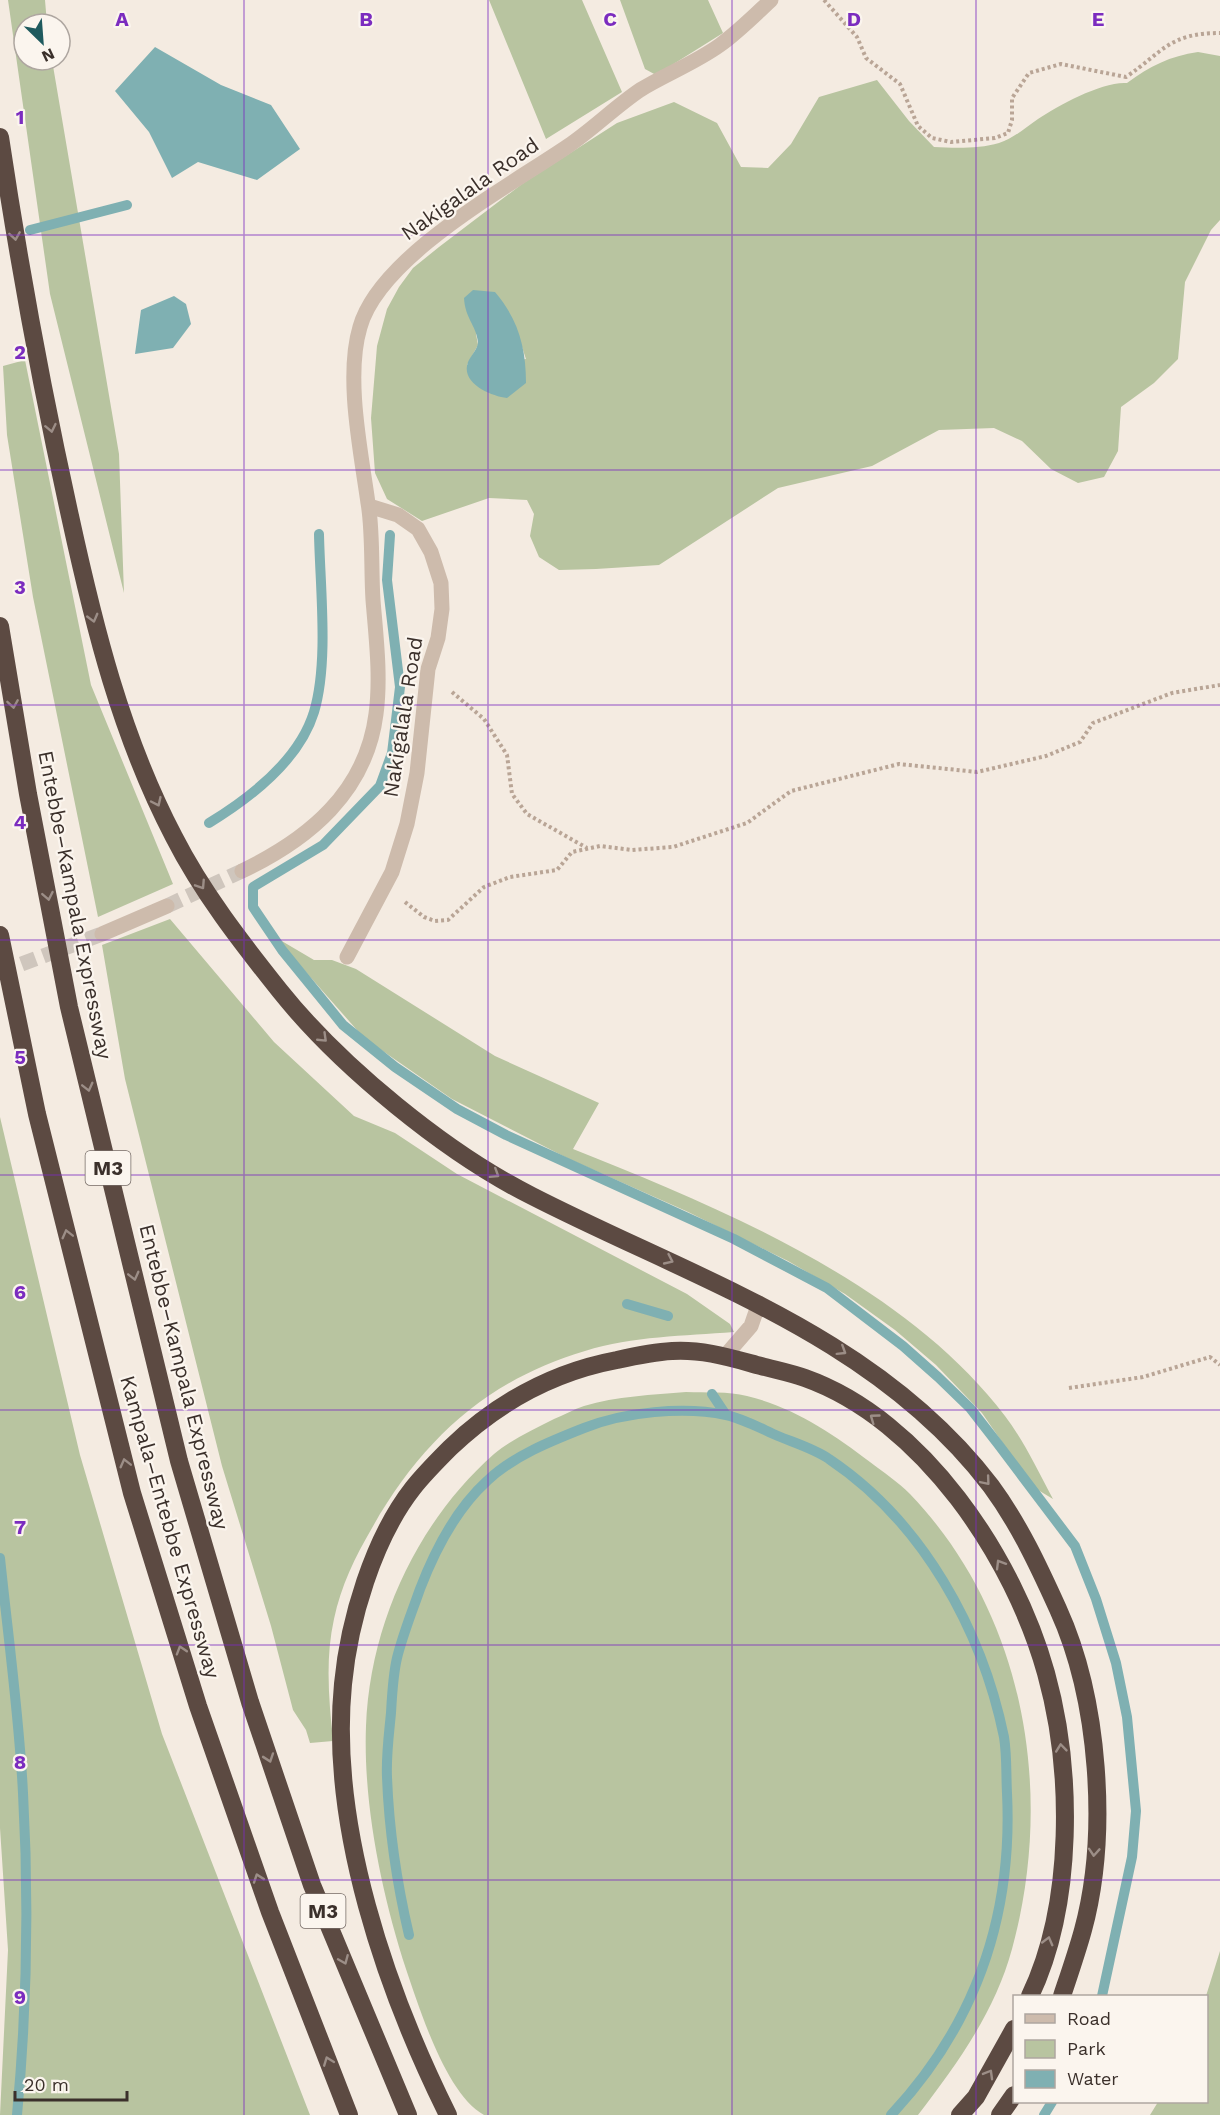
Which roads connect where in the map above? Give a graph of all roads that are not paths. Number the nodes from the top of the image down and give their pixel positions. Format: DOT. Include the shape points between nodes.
graph roads {
  1 [pos="771,0"];
  2 [pos="0,137"];
  3 [pos="369,506"];
  4 [pos="0,626"];
  5 [pos="242,871"];
  6 [pos="167,906"];
  7 [pos="102,934"];
  8 [pos="0,935"];
  9 [pos="347,957"];
  10 [pos="759,1303"];
  11 [pos="725,1356"];
  12 [pos="1030,1995"];
  13 [pos="1062,1995"];
  14 [pos="1013,2031"];
  15 [pos="1013,2096"];
  16 [pos="349,2115"];
  17 [pos="408,2115"];
  18 [pos="448,2115"];
  19 [pos="960,2115"];
  20 [pos="1000,2115"];
  1 -- 3 [label="street, Nakigalala Road" via="718,47 639,91 571,143 446,228 402,264 374,298 360,326 354,365 359,454"];
  2 -- 10 [label="highway, one-way" via="35,357 108,675 152,792 201,886 281,993 317,1032 362,1076 446,1142 527,1194"];
  3 -- 5 [label="street, Nakigalala Road" via="376,703 362,767 340,801 280,853"];
  3 -- 9 [label="street, Nakigalala Road" via="398,514 418,529 441,583 442,609 428,669 417,773 407,824 392,872"];
  4 -- 17 [label="highway, Entebbe–Kampala Expressway / M3, one-way" via="69,1007 179,1461 250,1702 312,1885"];
  6 -- 7 [label="street"];
  16 -- 8 [label="highway, Kampala–Entebbe Expressway / M3, one-way" via="270,1912 198,1706 132,1493 37,1114"];
  10 -- 11 [label="street" via="750,1326"];
  10 -- 13 [label="highway, one-way" via="844,1353 902,1394 955,1445 992,1488 1023,1536 1067,1628 1082,1675 1097,1794 1085,1924"];
  12 -- 11 [label="highway, one-way" via="1053,1925 1065,1846 1064,1781 1057,1712 1037,1641 1013,1585 954,1492 891,1430 850,1401 808,1379"];
  11 -- 18 [label="highway" via="671,1351 588,1365 505,1402 474,1425 411,1490 368,1576 342,1688 345,1784 353,1847 388,1974 416,2050"];
  19 -- 14 [label="highway, one-way" via="976,2097"];
  15 -- 20 [label="highway"];
}
